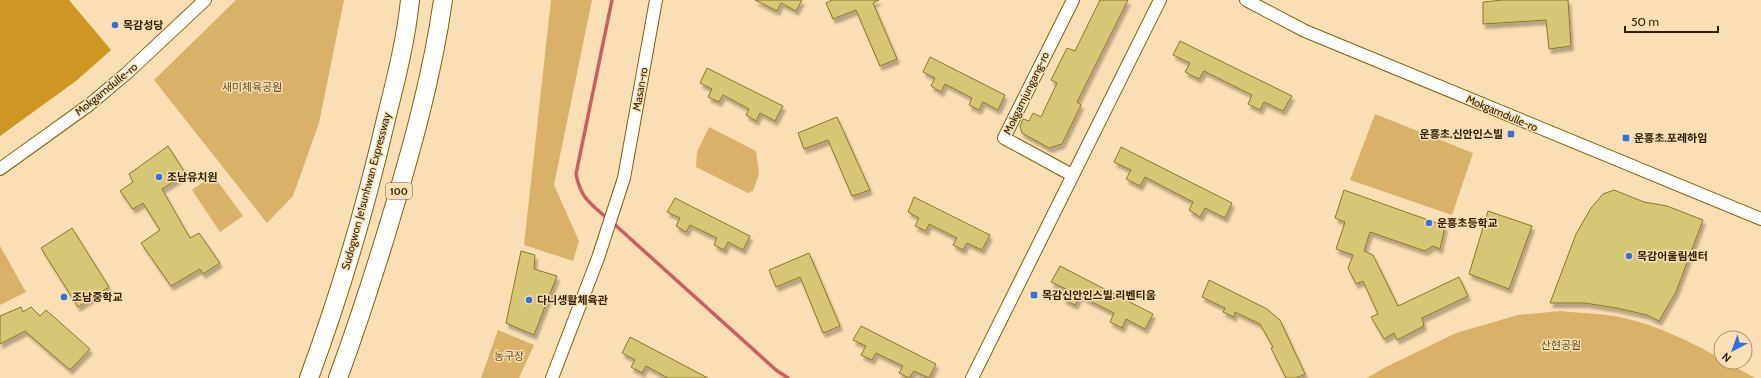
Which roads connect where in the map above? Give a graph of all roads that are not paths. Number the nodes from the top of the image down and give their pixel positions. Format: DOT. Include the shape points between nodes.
graph roads {
  1 [pos="205,0"];
  2 [pos="410,0"];
  3 [pos="443,0"];
  4 [pos="656,0"];
  5 [pos="1073,0"];
  6 [pos="1160,0"];
  7 [pos="1246,0"];
  8 [pos="0,169"];
  9 [pos="1072,175"];
  10 [pos="1761,219"];
  11 [pos="309,378"];
  12 [pos="338,378"];
  13 [pos="552,378"];
  14 [pos="972,378"];
  1 -- 8 [label="street, Mokgamdulle-ro" via="89,105"];
  2 -- 11 [label="highway, Sudogwon Je1sunhwan Expressway / 100" via="407,33 376,163 326,331"];
  3 -- 12 [label="highway, 100" via="408,161 356,330"];
  4 -- 13 [label="street, Masan-ro" via="624,178"];
  5 -- 9 [label="street, Mokgamjungang-ro" via="1004,138"];
  6 -- 9 [label="street"];
  7 -- 10 [label="street, Mokgamdulle-ro" via="1304,31"];
  9 -- 14 [label="street"];
}
